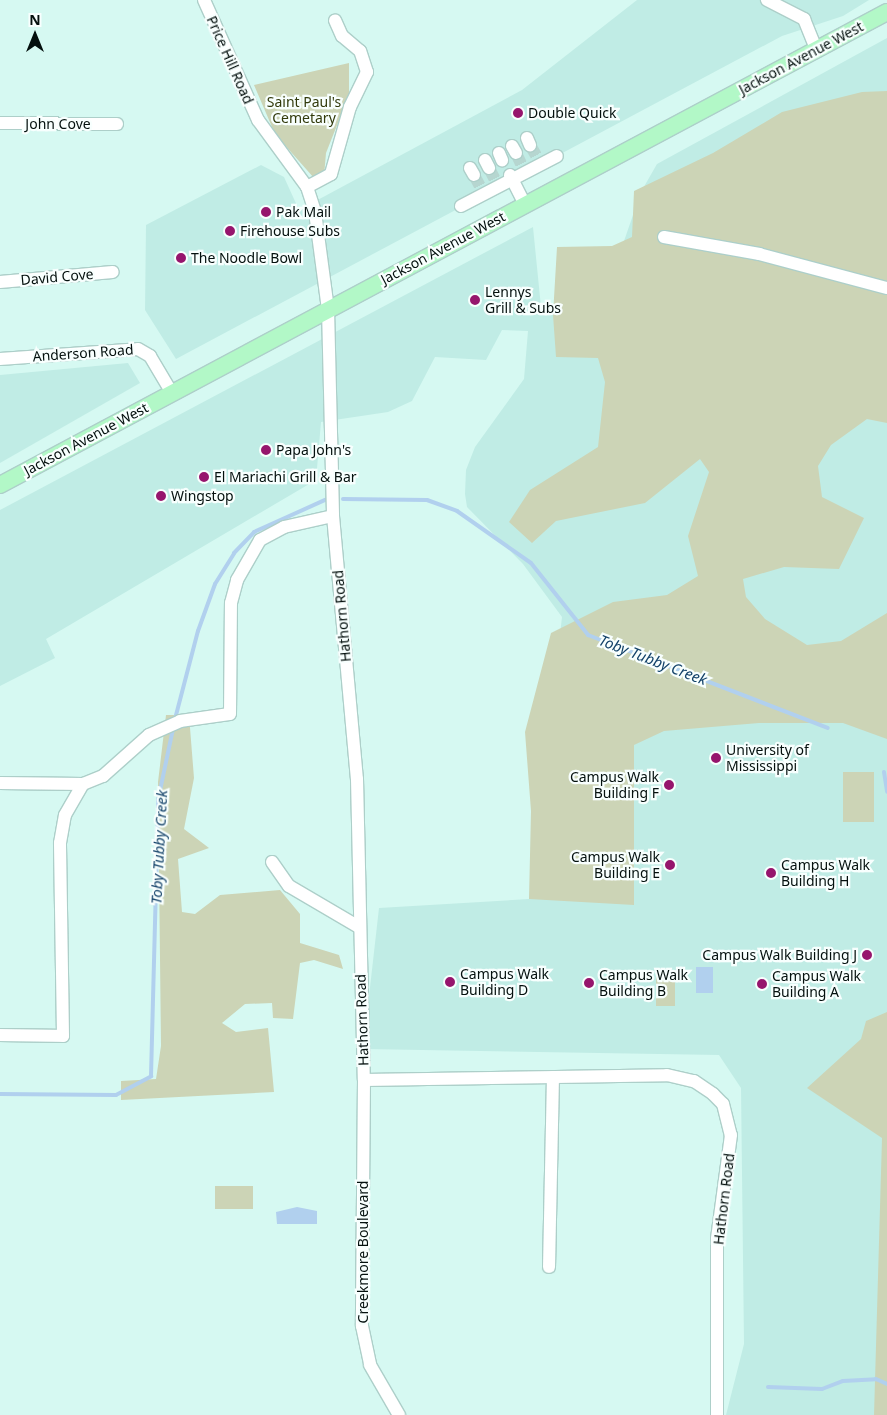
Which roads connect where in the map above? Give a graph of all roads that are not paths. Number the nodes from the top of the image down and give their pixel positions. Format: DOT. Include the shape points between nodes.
graph roads {
  1 [pos="204,0"];
  2 [pos="767,0"];
  3 [pos="887,12"];
  4 [pos="335,20"];
  5 [pos="817,50"];
  6 [pos="0,123"];
  7 [pos="117,124"];
  8 [pos="557,156"];
  9 [pos="511,177"];
  10 [pos="307,187"];
  11 [pos="525,204"];
  12 [pos="461,206"];
  13 [pos="664,237"];
  14 [pos="113,272"];
  15 [pos="0,282"];
  16 [pos="887,288"];
  17 [pos="328,310"];
  18 [pos="0,359"];
  19 [pos="172,393"];
  20 [pos="0,485"];
  21 [pos="333,516"];
  22 [pos="0,783"];
  23 [pos="83,784"];
  24 [pos="272,862"];
  25 [pos="360,927"];
  26 [pos="0,1035"];
  27 [pos="553,1077"];
  28 [pos="364,1080"];
  29 [pos="549,1267"];
  30 [pos="398,1415"];
  31 [pos="717,1415"];
  1 -- 10 [label="street, Price Hill Road" via="258,120"];
  2 -- 5 [label="street" via="804,19"];
  3 -- 5 [label="main road, Jackson Avenue West"];
  4 -- 10 [label="street" via="342,36 360,51 367,72 347,115 331,174"];
  5 -- 11 [label="main road, Jackson Avenue West"];
  6 -- 7 [label="street, John Cove"];
  8 -- 9 [label="street"];
  9 -- 11 [label="street"];
  9 -- 12 [label="street"];
  10 -- 17 [label="street, Price Hill Road" via="315,212"];
  11 -- 17 [label="main road, Jackson Avenue West"];
  13 -- 16 [label="street" via="759,254"];
  14 -- 15 [label="street, David Cove"];
  17 -- 19 [label="main road, Jackson Avenue West"];
  17 -- 21 [label="street, Hathorn Road"];
  18 -- 19 [label="street, Anderson Road" via="138,348 150,356"];
  19 -- 20 [label="main road, Jackson Avenue West"];
  21 -- 23 [label="street" via="284,527 260,540 238,580 231,603 230,714 180,721 149,735 102,776"];
  21 -- 25 [label="street, Hathorn Road" via="357,779"];
  22 -- 23 [label="street"];
  23 -- 26 [label="street" via="66,815 60,843 63,1036"];
  24 -- 25 [label="street" via="289,886"];
  25 -- 28 [label="street, Hathorn Road"];
  27 -- 28 [label="street, Hathorn Road"];
  27 -- 29 [label="street"];
  27 -- 31 [label="street, Hathorn Road" via="667,1075 694,1081 723,1104 731,1135 717,1239"];
  28 -- 30 [label="street, Creekmore Boulevard" via="362,1326 370,1365"];
}
